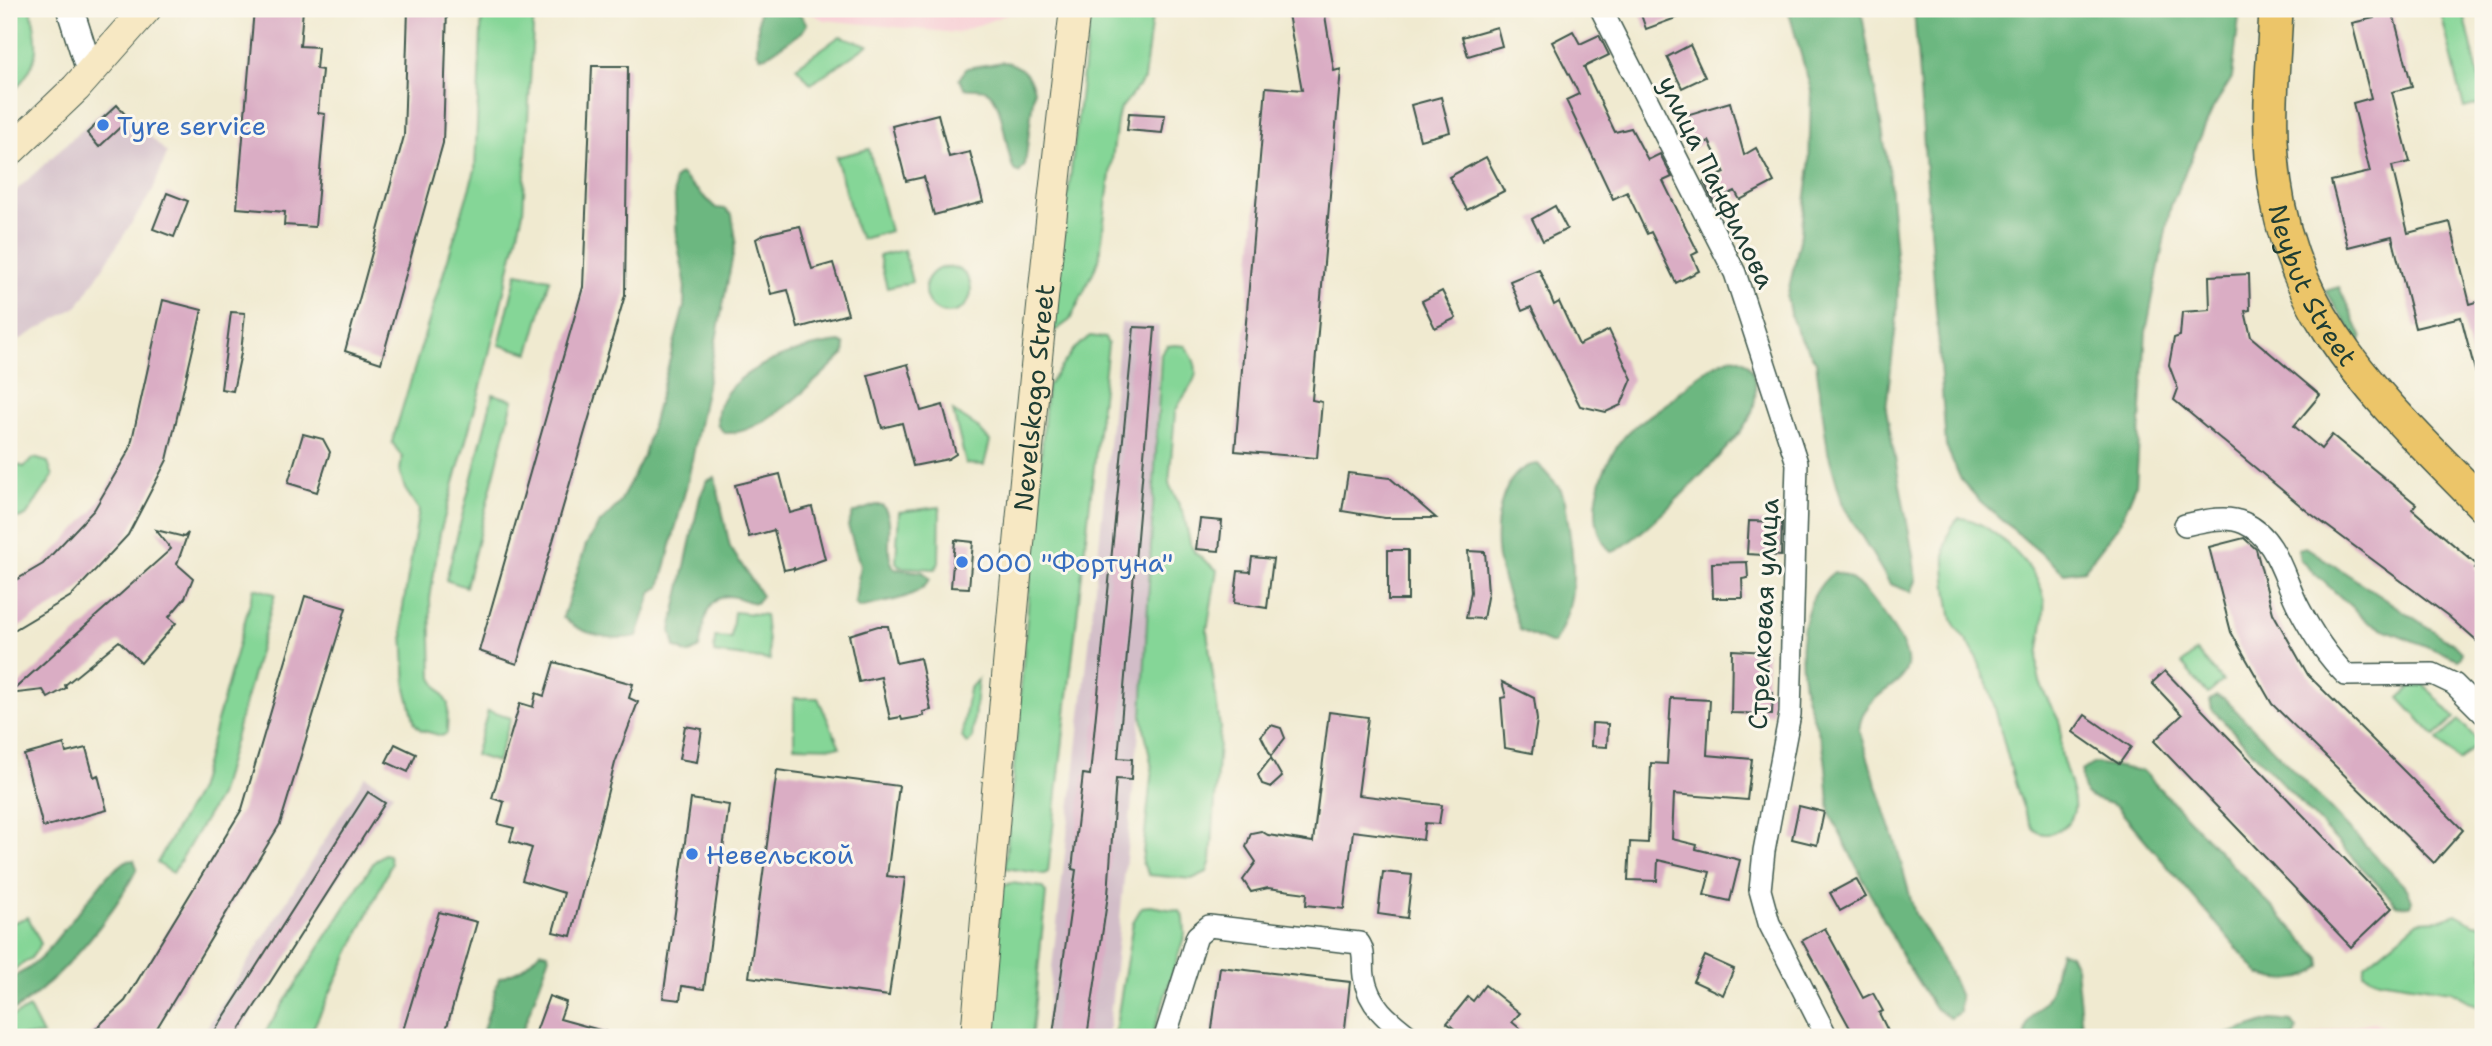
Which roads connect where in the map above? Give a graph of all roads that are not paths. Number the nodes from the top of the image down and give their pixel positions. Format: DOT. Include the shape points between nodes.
graph roads {
  1 [pos="70,9"];
  2 [pos="146,9"];
  3 [pos="1075,9"];
  4 [pos="1601,9"];
  5 [pos="2276,9"];
  6 [pos="90,72"];
  7 [pos="9,152"];
  8 [pos="1797,463"];
  9 [pos="2483,505"];
  10 [pos="2185,525"];
  11 [pos="2483,713"];
  12 [pos="976,1037"];
  13 [pos="1165,1037"];
  14 [pos="1410,1037"];
  15 [pos="1827,1037"];
  1 -- 6 [label="street"];
  2 -- 6 [label="main road"];
  3 -- 12 [label="main road, Nevelskogo Street" via="1024,486"];
  4 -- 8 [label="street, улица Панфилова" via="1735,273"];
  5 -- 9 [label="main road, Neybut Street" via="2272,156 2280,218 2296,270 2323,323 2357,370"];
  6 -- 7 [label="main road"];
  8 -- 15 [label="street, Стрелковая улица" via="1790,713 1763,851 1760,890 1769,923"];
  10 -- 11 [label="street" via="2232,519 2266,538 2326,655 2346,675 2433,674 2454,684"];
  13 -- 14 [label="street" via="1197,936 1209,926 1359,943 1371,998 1383,1017"];
}
